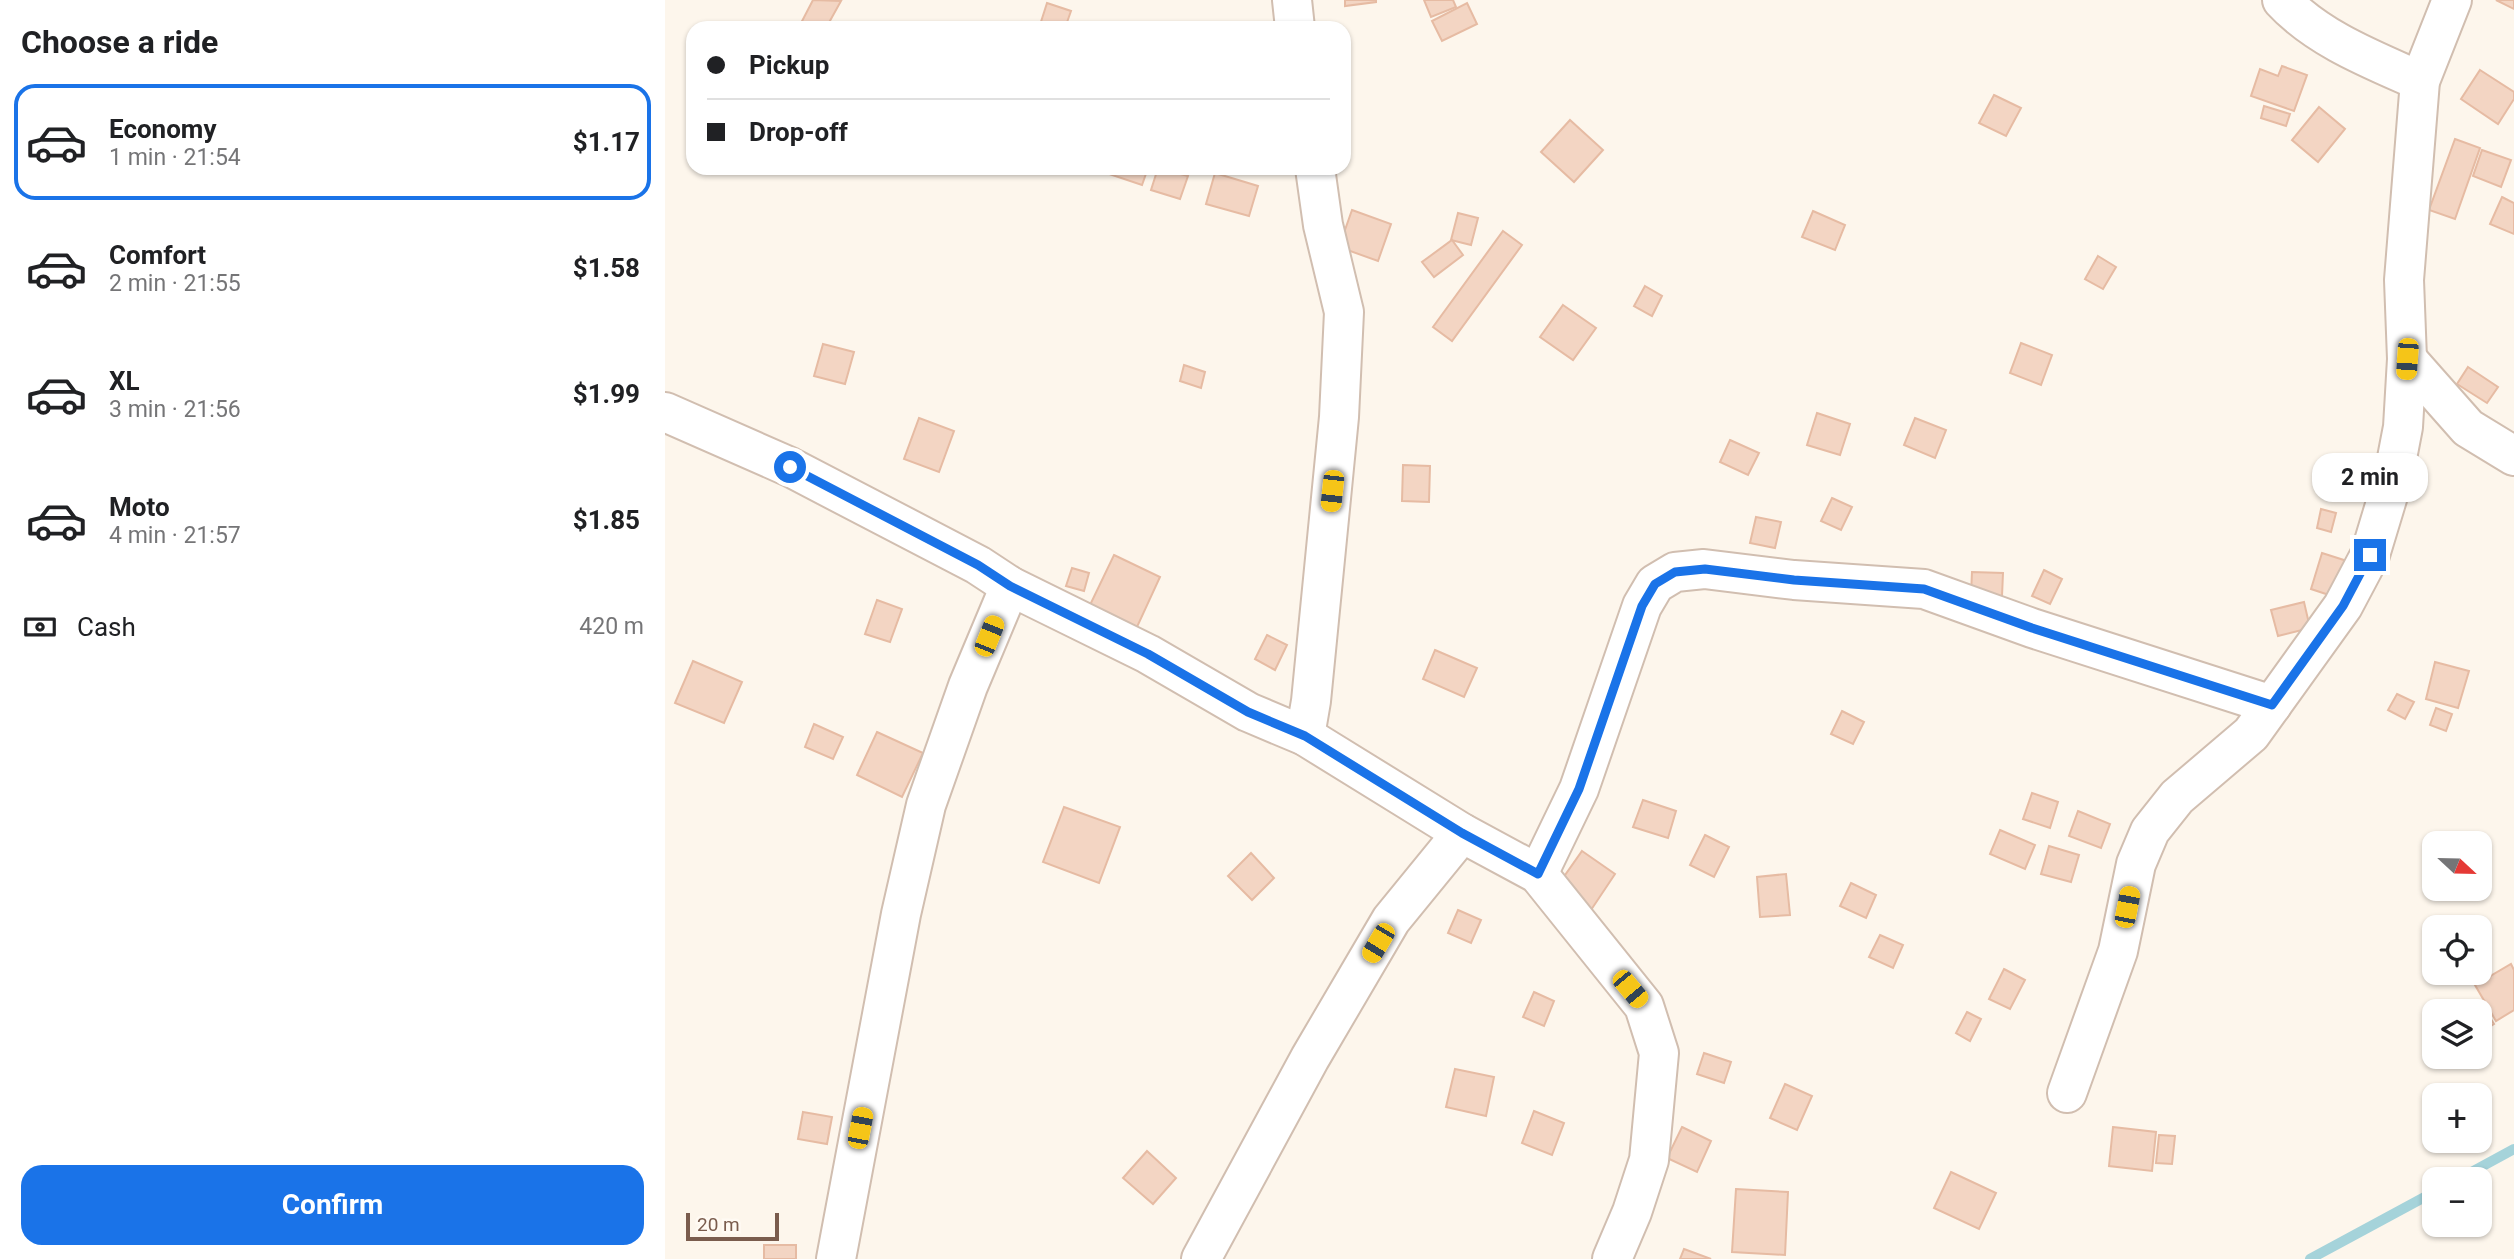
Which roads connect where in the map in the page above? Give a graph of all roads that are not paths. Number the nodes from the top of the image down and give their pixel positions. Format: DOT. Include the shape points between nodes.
graph roads {
  1 [pos="1292,0"];
  2 [pos="2282,0"];
  3 [pos="2452,0"];
  4 [pos="1294,21"];
  5 [pos="2420,81"];
  6 [pos="1315,175"];
  7 [pos="2407,359"];
  8 [pos="665,412"];
  9 [pos="2514,456"];
  10 [pos="1010,586"];
  11 [pos="2272,705"];
  12 [pos="1305,736"];
  13 [pos="1462,833"];
  14 [pos="1538,874"];
  15 [pos="2067,1093"];
  16 [pos="836,1259"];
  17 [pos="1201,1259"];
  18 [pos="1612,1259"];
  1 -- 4 [label="street"];
  2 -- 5 [label="street" via="2297,16 2360,53"];
  3 -- 5 [label="street"];
  5 -- 7 [label="street" via="2404,279"];
  6 -- 12 [label="street" via="1344,312 1339,417"];
  7 -- 9 [label="street" via="2468,428"];
  7 -- 11 [label="street" via="2403,427 2370,555 2343,606"];
  8 -- 10 [label="street" via="790,467"];
  10 -- 12 [label="street" via="1148,654 1248,712"];
  10 -- 16 [label="street" via="926,805"];
  11 -- 14 [label="street" via="1924,589 1705,569 1675,572 1655,584 1642,606 1579,789"];
  11 -- 15 [label="street" via="2251,734 2177,797 2150,831 2136,864 2118,951"];
  12 -- 13 [label="street"];
  13 -- 14 [label="street"];
  13 -- 17 [label="street" via="1391,920"];
  14 -- 18 [label="street" via="1644,1006 1659,1053 1649,1160"];
}
